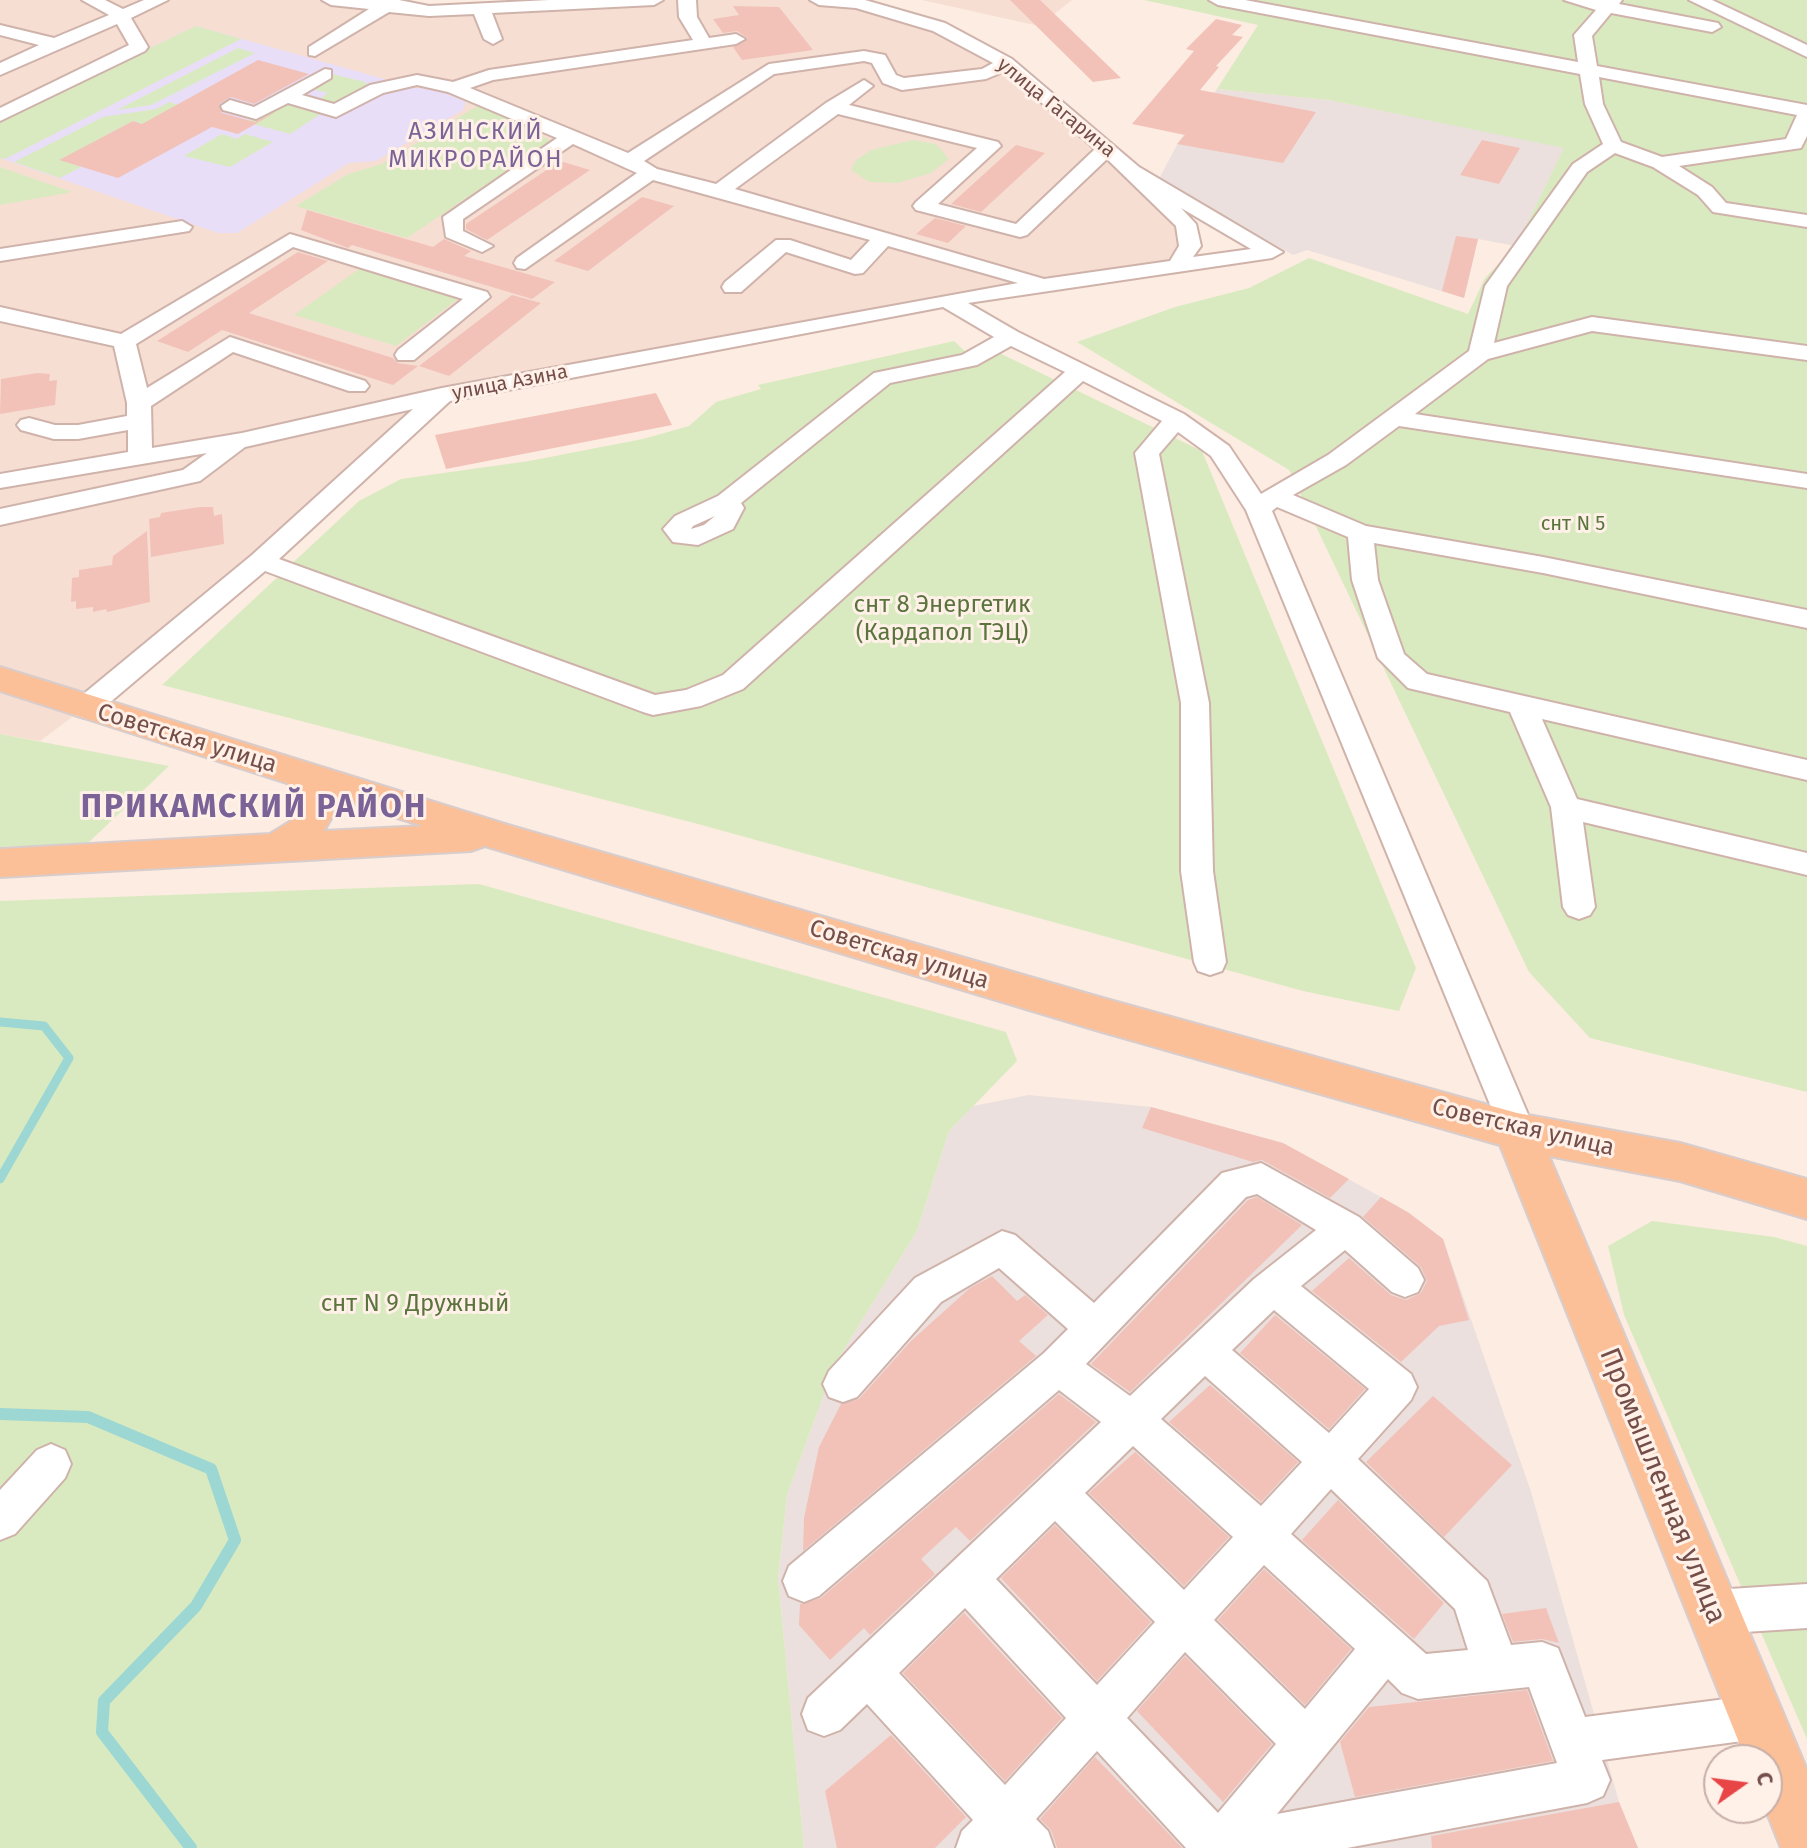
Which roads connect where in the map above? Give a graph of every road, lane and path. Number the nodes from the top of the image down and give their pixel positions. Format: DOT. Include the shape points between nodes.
graph roads {
  1 [pos="91,0"];
  2 [pos="159,0"];
  3 [pos="331,0"];
  4 [pos="654,0"];
  5 [pos="687,0"];
  6 [pos="819,0"];
  7 [pos="827,0"];
  8 [pos="1218,0"];
  9 [pos="1573,0"];
  10 [pos="1698,0"];
  11 [pos="1610,3"];
  12 [pos="390,4"];
  13 [pos="486,8"];
  14 [pos="120,14"];
  15 [pos="1712,27"];
  16 [pos="0,30"];
  17 [pos="493,39"];
  18 [pos="736,39"];
  19 [pos="56,44"];
  20 [pos="704,44"];
  21 [pos="315,51"];
  22 [pos="1807,52"];
  23 [pos="1006,63"];
  24 [pos="1586,67"];
  25 [pos="0,70"];
  26 [pos="325,74"];
  27 [pos="864,86"];
  28 [pos="454,88"];
  29 [pos="286,96"];
  30 [pos="230,106"];
  31 [pos="833,107"];
  32 [pos="1807,113"];
  33 [pos="0,115"];
  34 [pos="570,138"];
  35 [pos="1613,146"];
  36 [pos="1106,149"];
  37 [pos="630,161"];
  38 [pos="1660,163"];
  39 [pos="1132,171"];
  40 [pos="650,173"];
  41 [pos="719,191"];
  42 [pos="1807,221"];
  43 [pos="182,227"];
  44 [pos="884,238"];
  45 [pos="482,246"];
  46 [pos="0,255"];
  47 [pos="525,263"];
  48 [pos="1179,263"];
  49 [pos="1045,284"];
  50 [pos="733,287"];
  51 [pos="946,300"];
  52 [pos="3,319"];
  53 [pos="1010,337"];
  54 [pos="124,342"];
  55 [pos="1807,353"];
  56 [pos="1480,354"];
  57 [pos="406,355"];
  58 [pos="1080,371"];
  59 [pos="357,386"];
  60 [pos="442,395"];
  61 [pos="139,412"];
  62 [pos="1396,418"];
  63 [pos="1176,419"];
  64 [pos="29,425"];
  65 [pos="242,440"];
  66 [pos="140,457"];
  67 [pos="0,481"];
  68 [pos="1807,481"];
  69 [pos="727,501"];
  70 [pos="1266,503"];
  71 [pos="0,517"];
  72 [pos="1360,533"];
  73 [pos="261,561"];
  74 [pos="1807,619"];
  75 [pos="0,679"];
  76 [pos="1521,704"];
  77 [pos="85,708"];
  78 [pos="1807,770"];
  79 [pos="302,775"];
  80 [pos="1566,807"];
  81 [pos="499,836"];
  82 [pos="277,848"];
  83 [pos="0,863"];
  84 [pos="1807,864"];
  85 [pos="1579,907"];
  86 [pos="1210,962"];
  87 [pos="1517,1131"];
  88 [pos="1807,1199"];
  89 [pos="1346,1228"];
  90 [pos="1405,1280"];
  91 [pos="1273,1286"];
  92 [pos="1095,1328"];
  93 [pos="1205,1351"];
  94 [pos="1058,1366"];
  95 [pos="843,1384"];
  96 [pos="1132,1421"];
  97 [pos="1330,1460"];
  98 [pos="51,1464"];
  99 [pos="1056,1493"];
  100 [pos="0,1520"];
  101 [pos="1261,1534"];
  102 [pos="966,1578"];
  103 [pos="804,1581"];
  104 [pos="1807,1606"];
  105 [pos="1714,1612"];
  106 [pos="1185,1618"];
  107 [pos="1385,1648"];
  108 [pos="1497,1669"];
  109 [pos="869,1673"];
  110 [pos="824,1714"];
  111 [pos="1757,1717"];
  112 [pos="1097,1718"];
  113 [pos="1572,1741"];
  114 [pos="1306,1742"];
  115 [pos="1005,1839"];
  116 [pos="1807,1840"];
  117 [pos="1220,1848"];
  1 -- 14 [label="street"];
  2 -- 14 [label="street"];
  3 -- 12 [label="street"];
  4 -- 13 [label="street"];
  5 -- 20 [label="street" via="688,17"];
  6 -- 7 [label="street, улица Гагарина"];
  7 -- 23 [label="street, улица Гагарина" via="857,3 939,27"];
  8 -- 24 [label="street"];
  9 -- 11 [label="street"];
  10 -- 22 [label="street"];
  11 -- 15 [label="street"];
  11 -- 24 [label="street" via="1583,35"];
  12 -- 13 [label="street" via="429,11"];
  12 -- 21 [label="street"];
  13 -- 17 [label="street" via="483,14"];
  14 -- 19 [label="street"];
  14 -- 33 [label="street" via="139,47"];
  16 -- 19 [label="street"];
  18 -- 20 [label="street"];
  19 -- 25 [label="street"];
  20 -- 28 [label="street" via="489,75"];
  23 -- 36 [label="street, улица Гагарина"];
  23 -- 37 [label="street" via="986,74 902,84 889,79 879,59 864,56 769,69"];
  24 -- 32 [label="street"];
  24 -- 35 [label="street" via="1594,104"];
  26 -- 29 [label="street"];
  27 -- 31 [label="street"];
  28 -- 29 [label="street, улица Азина" via="417,80 388,85 336,111"];
  28 -- 34 [label="street, улица Азина"];
  29 -- 30 [label="street" via="256,113"];
  31 -- 36 [label="street" via="991,146 923,206 1020,231"];
  31 -- 41 [label="street"];
  32 -- 38 [label="street" via="1794,144"];
  34 -- 37 [label="street, улица Азина"];
  34 -- 45 [label="street" via="453,217 453,233"];
  35 -- 38 [label="street"];
  35 -- 56 [label="street" via="1580,168 1496,286"];
  36 -- 39 [label="street, улица Гагарина"];
  37 -- 40 [label="street, улица Азина"];
  38 -- 42 [label="street" via="1705,191 1720,208"];
  39 -- 48 [label="street, улица Гагарина" via="1186,224 1190,246"];
  39 -- 48 [label="street, улица Азина" via="1272,252"];
  40 -- 41 [label="street, улица Азина"];
  40 -- 47 [label="street"];
  41 -- 44 [label="street, улица Азина"];
  43 -- 46 [label="street"];
  44 -- 49 [label="street, улица Азина"];
  44 -- 50 [label="street" via="855,268 783,244"];
  48 -- 49 [label="street, улица Азина"];
  49 -- 51 [label="street, улица Азина"];
  51 -- 53 [label="street"];
  51 -- 60 [label="street, улица Азина"];
  52 -- 54 [label="street"];
  53 -- 58 [label="street"];
  53 -- 69 [label="street" via="969,360 882,378"];
  54 -- 57 [label="street" via="290,240 479,297"];
  54 -- 61 [label="street"];
  55 -- 56 [label="street" via="1592,324"];
  56 -- 62 [label="street"];
  58 -- 63 [label="street"];
  58 -- 73 [label="street" via="733,682 691,699 653,705"];
  59 -- 61 [label="street" via="230,344"];
  60 -- 65 [label="street"];
  60 -- 73 [label="street, улица Азина"];
  61 -- 64 [label="street" via="78,432"];
  61 -- 66 [label="street"];
  62 -- 68 [label="street"];
  62 -- 70 [label="street"];
  63 -- 70 [label="street" via="1220,451"];
  63 -- 86 [label="street" via="1147,453 1195,703 1197,871"];
  65 -- 66 [label="street"];
  65 -- 71 [label="street" via="191,476"];
  66 -- 67 [label="street"];
  70 -- 72 [label="street"];
  70 -- 87 [label="street"];
  72 -- 74 [label="street"];
  72 -- 76 [label="street" via="1365,580 1392,658 1418,681"];
  73 -- 77 [label="street, улица Азина"];
  75 -- 77 [label="main road, Советская улица"];
  76 -- 78 [label="street"];
  76 -- 80 [label="street"];
  77 -- 79 [label="main road, Советская улица"];
  79 -- 81 [label="main road, Советская улица"];
  79 -- 82 [label="main road" via="314,800 314,815 305,831"];
  80 -- 84 [label="street"];
  80 -- 85 [label="street"];
  81 -- 82 [label="main road"];
  81 -- 87 [label="main road, Советская улица"];
  82 -- 83 [label="main road"];
  87 -- 88 [label="main road, Советская улица" via="1680,1162"];
  87 -- 105 [label="main road, Промышленная улица"];
  89 -- 90 [label="street"];
  89 -- 91 [label="street"];
  89 -- 92 [label="street" via="1261,1178 1235,1184"];
  91 -- 93 [label="street"];
  91 -- 97 [label="street" via="1397,1387"];
  92 -- 94 [label="street"];
  92 -- 95 [label="street" via="1002,1247 928,1290"];
  93 -- 96 [label="street"];
  93 -- 97 [label="street"];
  94 -- 96 [label="street"];
  94 -- 103 [label="street"];
  96 -- 99 [label="street"];
  96 -- 101 [label="street"];
  97 -- 101 [label="street"];
  97 -- 108 [label="street" via="1472,1596"];
  98 -- 100 [label="street"];
  99 -- 102 [label="street"];
  99 -- 106 [label="street"];
  101 -- 106 [label="street"];
  101 -- 107 [label="street"];
  102 -- 109 [label="street"];
  102 -- 112 [label="street"];
  104 -- 105 [label="street"];
  105 -- 111 [label="main road, Промышленная улица"];
  106 -- 112 [label="street"];
  106 -- 114 [label="street"];
  107 -- 108 [label="street" via="1418,1677"];
  107 -- 114 [label="street"];
  108 -- 113 [label="street" via="1542,1664"];
  109 -- 110 [label="street"];
  109 -- 115 [label="street"];
  111 -- 113 [label="street"];
  111 -- 116 [label="main road, Промышленная улица"];
  112 -- 115 [label="street"];
  112 -- 117 [label="street"];
  113 -- 117 [label="street" via="1587,1780"];
  114 -- 117 [label="street"];
}
